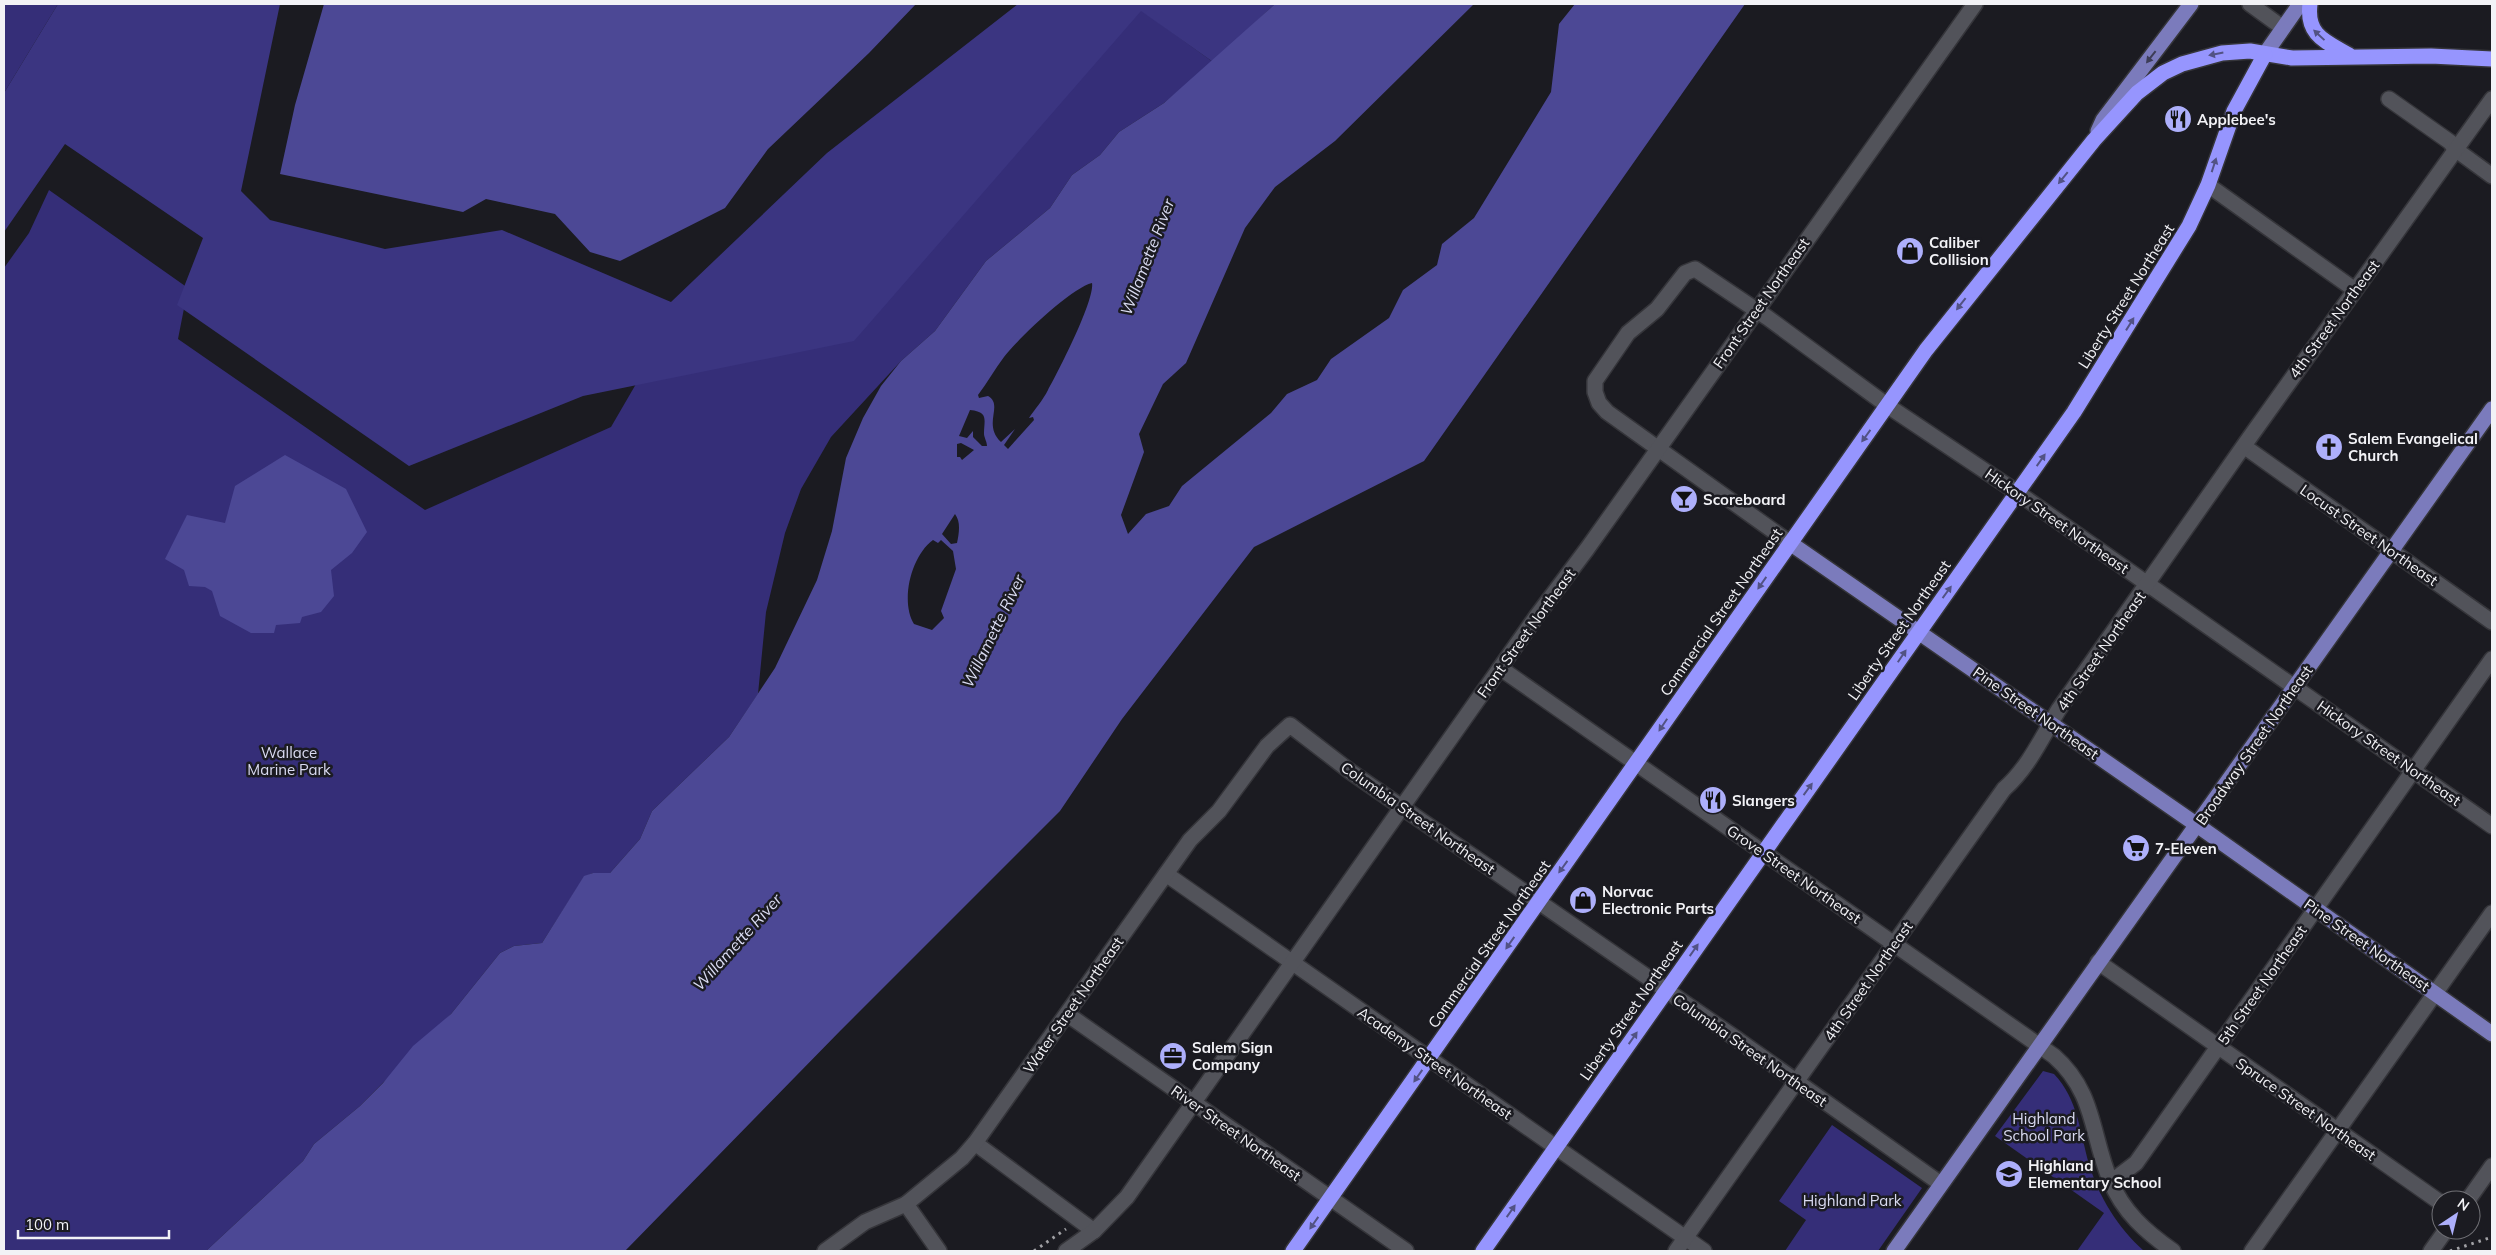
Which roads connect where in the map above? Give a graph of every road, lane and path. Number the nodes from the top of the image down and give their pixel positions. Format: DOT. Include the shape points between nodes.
graph roads {
  1 [pos="1975,4"];
  2 [pos="2191,4"];
  3 [pos="2250,4"];
  4 [pos="2300,4"];
  5 [pos="2310,4"];
  6 [pos="2283,28"];
  7 [pos="2265,54"];
  8 [pos="2349,55"];
  9 [pos="2492,60"];
  10 [pos="2389,99"];
  11 [pos="2492,99"];
  12 [pos="2094,140"];
  13 [pos="2455,149"];
  14 [pos="2492,176"];
  15 [pos="2208,185"];
  16 [pos="2355,290"];
  17 [pos="1756,310"];
  18 [pos="1595,381"];
  19 [pos="1888,406"];
  20 [pos="2492,409"];
  21 [pos="2245,448"];
  22 [pos="1658,449"];
  23 [pos="2018,493"];
  24 [pos="1790,543"];
  25 [pos="2392,551"];
  26 [pos="2148,584"];
  27 [pos="2492,622"];
  28 [pos="1919,632"];
  29 [pos="2492,659"];
  30 [pos="1500,668"];
  31 [pos="2294,687"];
  32 [pos="2051,723"];
  33 [pos="1290,725"];
  34 [pos="1637,764"];
  35 [pos="2414,771"];
  36 [pos="1402,807"];
  37 [pos="2197,825"];
  38 [pos="2492,826"];
  39 [pos="1763,852"];
  40 [pos="1166,874"];
  41 [pos="1539,903"];
  42 [pos="2316,909"];
  43 [pos="2492,913"];
  44 [pos="1895,944"];
  45 [pos="2098,962"];
  46 [pos="1293,964"];
  47 [pos="1666,990"];
  48 [pos="2436,993"];
  49 [pos="1067,1014"];
  50 [pos="2492,1034"];
  51 [pos="2039,1045"];
  52 [pos="2217,1048"];
  53 [pos="1429,1060"];
  54 [pos="1797,1082"];
  55 [pos="1194,1104"];
  56 [pos="2336,1131"];
  57 [pos="975,1143"];
  58 [pos="1555,1148"];
  59 [pos="2492,1166"];
  60 [pos="2110,1182"];
  61 [pos="1941,1184"];
  62 [pos="2475,1190"];
  63 [pos="2431,1196"];
  64 [pos="1331,1198"];
  65 [pos="906,1204"];
  66 [pos="1094,1231"];
  67 [pos="1686,1238"];
  68 [pos="2439,1240"];
  69 [pos="825,1251"];
  70 [pos="939,1251"];
  71 [pos="1066,1251"];
  72 [pos="1294,1251"];
  73 [pos="1406,1251"];
  74 [pos="1483,1251"];
  75 [pos="1676,1251"];
  76 [pos="1704,1251"];
  77 [pos="1894,1251"];
  78 [pos="2173,1251"];
  79 [pos="2252,1251"];
  80 [pos="2431,1251"];
  1 -- 17 [label="street, Front Street Northeast"];
  2 -- 12 [label="main road, Commercial Street Northeast, one-way" via="2103,120"];
  3 -- 6 [label="street"];
  4 -- 6 [label="main road, Liberty Street Northeast"];
  8 -- 5 [label="highway, one-way" via="2315,33 2309,18"];
  6 -- 7 [label="main road, Liberty Street Northeast"];
  7 -- 8 [label="highway" via="2292,58"];
  7 -- 12 [label="highway, one-way" via="2250,51 2222,53 2182,64 2137,93"];
  15 -- 7 [label="highway, Liberty Street Northeast, one-way" via="2234,111"];
  8 -- 9 [label="highway"];
  10 -- 13 [label="street" via="2450,142"];
  11 -- 13 [label="street, 4th Street Northeast"];
  12 -- 19 [label="highway, Commercial Street Northeast, one-way" via="1959,307"];
  13 -- 14 [label="street"];
  13 -- 16 [label="street, 4th Street Northeast"];
  15 -- 16 [label="street"];
  23 -- 15 [label="highway, Liberty Street Northeast, one-way" via="2146,298 2189,226"];
  16 -- 21 [label="street, 4th Street Northeast"];
  17 -- 18 [label="street, Hickory Street Northeast" via="1694,269 1685,273 1657,309 1628,333"];
  17 -- 19 [label="street, Hickory Street Northeast"];
  17 -- 22 [label="street, Front Street Northeast"];
  18 -- 22 [label="street, Pine Street Northeast" via="1597,397 1607,412"];
  19 -- 23 [label="street, Hickory Street Northeast"];
  19 -- 24 [label="highway, Commercial Street Northeast, one-way"];
  20 -- 25 [label="main road, Broadway Street Northeast"];
  21 -- 25 [label="street, Locust Street Northeast"];
  21 -- 26 [label="street, 4th Street Northeast"];
  22 -- 24 [label="street, Pine Street Northeast"];
  22 -- 30 [label="street, Front Street Northeast"];
  23 -- 26 [label="street, Hickory Street Northeast"];
  28 -- 23 [label="highway, Liberty Street Northeast, one-way"];
  24 -- 28 [label="main road, Pine Street Northeast"];
  24 -- 34 [label="highway, Commercial Street Northeast, one-way"];
  25 -- 27 [label="street, Locust Street Northeast"];
  25 -- 31 [label="main road, Broadway Street Northeast"];
  26 -- 31 [label="street, Hickory Street Northeast"];
  26 -- 32 [label="street, 4th Street Northeast"];
  28 -- 32 [label="main road, Pine Street Northeast"];
  39 -- 28 [label="highway, Liberty Street Northeast, one-way"];
  29 -- 35 [label="street, 5th Street Northeast"];
  30 -- 34 [label="street, Grove Street Northeast"];
  30 -- 36 [label="street, Front Street Northeast"];
  31 -- 35 [label="street, Hickory Street Northeast"];
  31 -- 37 [label="main road, Broadway Street Northeast"];
  32 -- 37 [label="main road, Pine Street Northeast"];
  32 -- 44 [label="street, 4th Street Northeast" via="2014,780 2004,789"];
  33 -- 36 [label="street, Columbia Street Northeast"];
  33 -- 40 [label="street, Water Street Northeast" via="1267,746 1219,811 1190,840"];
  34 -- 39 [label="street, Grove Street Northeast"];
  34 -- 41 [label="highway, Commercial Street Northeast, one-way"];
  35 -- 38 [label="street, Hickory Street Northeast"];
  35 -- 42 [label="street, 5th Street Northeast"];
  36 -- 41 [label="street, Columbia Street Northeast"];
  36 -- 46 [label="street, Front Street Northeast"];
  37 -- 42 [label="main road, Pine Street Northeast"];
  37 -- 45 [label="main road, Broadway Street Northeast"];
  39 -- 44 [label="street, Grove Street Northeast"];
  47 -- 39 [label="highway, Liberty Street Northeast, one-way"];
  40 -- 46 [label="street, Academy Street Northeast"];
  40 -- 49 [label="street, Water Street Northeast"];
  41 -- 47 [label="street, Columbia Street Northeast"];
  41 -- 53 [label="highway, Commercial Street Northeast, one-way"];
  42 -- 48 [label="main road, Pine Street Northeast"];
  42 -- 52 [label="street, 5th Street Northeast"];
  43 -- 48 [label="street"];
  44 -- 51 [label="street, Grove Street Northeast"];
  44 -- 54 [label="street, 4th Street Northeast"];
  45 -- 51 [label="main road, Broadway Street Northeast"];
  45 -- 52 [label="street, Spruce Street Northeast"];
  46 -- 53 [label="street, Academy Street Northeast"];
  46 -- 55 [label="street, Front Street Northeast"];
  47 -- 54 [label="street, Columbia Street Northeast"];
  58 -- 47 [label="highway, Liberty Street Northeast, one-way"];
  48 -- 50 [label="main road, Pine Street Northeast"];
  48 -- 56 [label="street"];
  49 -- 55 [label="street, River Street Northeast"];
  49 -- 57 [label="street, Water Street Northeast"];
  51 -- 60 [label="street, Grove Street Northeast" via="2063,1063 2084,1094"];
  51 -- 61 [label="main road, Broadway Street Northeast"];
  52 -- 56 [label="street, Spruce Street Northeast"];
  52 -- 60 [label="street, 5th Street Northeast" via="2136,1163"];
  53 -- 58 [label="street, Academy Street Northeast"];
  53 -- 64 [label="highway, Commercial Street Northeast, one-way"];
  54 -- 61 [label="street, Columbia Street Northeast"];
  54 -- 67 [label="street, 4th Street Northeast"];
  55 -- 64 [label="street, River Street Northeast"];
  55 -- 66 [label="street, Front Street Northeast" via="1127,1197"];
  56 -- 63 [label="street, Spruce Street Northeast"];
  56 -- 79 [label="street"];
  57 -- 65 [label="street, Water Street Northeast" via="962,1158"];
  57 -- 66 [label="street"];
  58 -- 67 [label="street, Academy Street Northeast"];
  74 -- 58 [label="highway, Liberty Street Northeast, one-way"];
  59 -- 62 [label="street"];
  60 -- 78 [label="street, Grove Street Northeast" via="2136,1222"];
  61 -- 77 [label="main road, Broadway Street Northeast"];
  64 -- 72 [label="highway, Commercial Street Northeast, one-way"];
  64 -- 73 [label="street, River Street Northeast"];
  65 -- 69 [label="street, Water Street Northeast" via="865,1222"];
  65 -- 70 [label="street"];
  66 -- 71 [label="street, Front Street Northeast"];
  67 -- 75 [label="street, 4th Street Northeast"];
  67 -- 76 [label="street, Academy Street Northeast"];
  68 -- 80 [label="street"];
}
